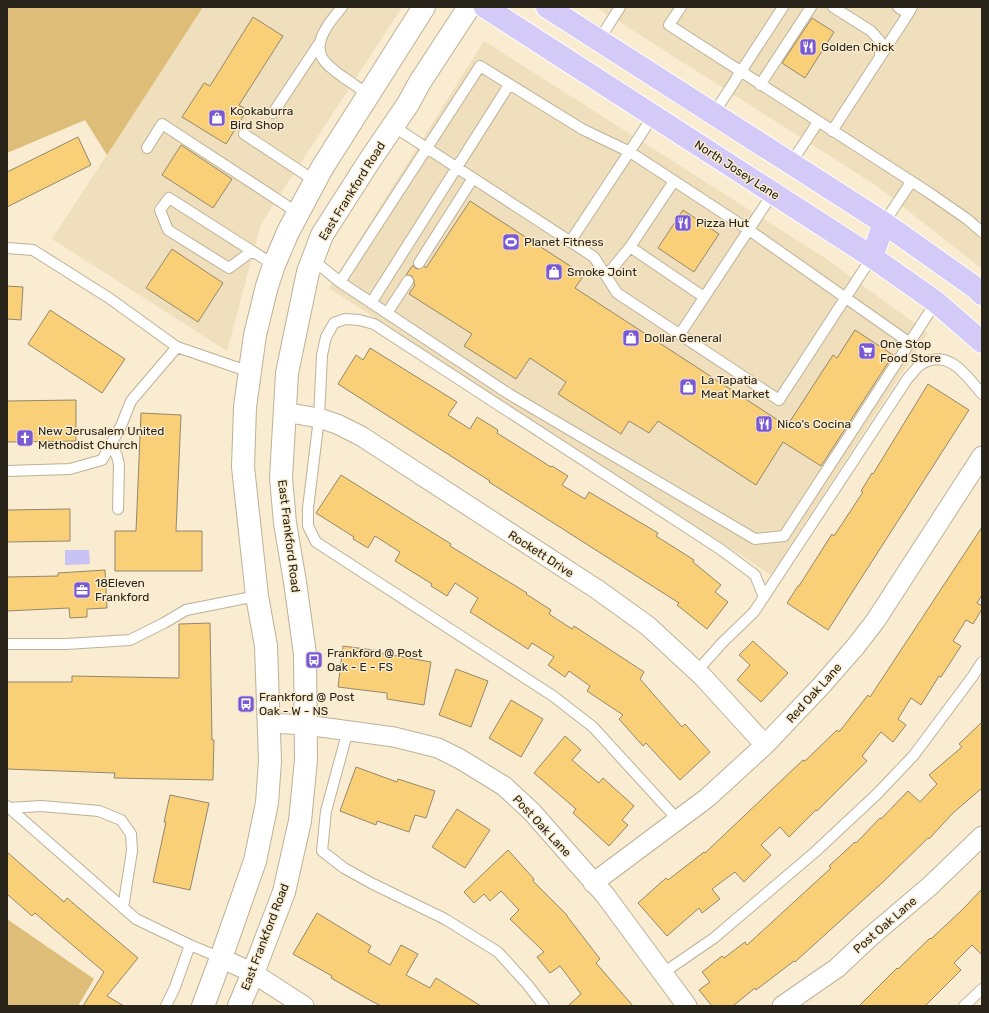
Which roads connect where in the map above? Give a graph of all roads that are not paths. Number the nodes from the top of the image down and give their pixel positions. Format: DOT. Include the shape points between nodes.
graph roads {
  1 [pos="342,7"];
  2 [pos="424,7"];
  3 [pos="469,7"];
  4 [pos="484,7"];
  5 [pos="547,7"];
  6 [pos="620,7"];
  7 [pos="681,7"];
  8 [pos="783,7"];
  9 [pos="810,7"];
  10 [pos="833,7"];
  11 [pos="898,7"];
  12 [pos="910,10"];
  13 [pos="599,40"];
  14 [pos="320,42"];
  15 [pos="880,56"];
  16 [pos="740,72"];
  17 [pos="509,85"];
  18 [pos="760,85"];
  19 [pos="369,95"];
  20 [pos="273,113"];
  21 [pos="714,113"];
  22 [pos="653,116"];
  23 [pos="818,122"];
  24 [pos="393,126"];
  25 [pos="832,131"];
  26 [pos="244,134"];
  27 [pos="147,148"];
  28 [pos="426,148"];
  29 [pos="630,152"];
  30 [pos="791,163"];
  31 [pos="456,168"];
  32 [pos="473,178"];
  33 [pos="315,181"];
  34 [pos="674,181"];
  35 [pos="910,182"];
  36 [pos="773,193"];
  37 [pos="298,213"];
  38 [pos="884,223"];
  39 [pos="749,230"];
  40 [pos="982,232"];
  41 [pos="570,242"];
  42 [pos="283,245"];
  43 [pos="630,247"];
  44 [pos="7,248"];
  45 [pos="252,251"];
  46 [pos="872,257"];
  47 [pos="313,260"];
  48 [pos="420,263"];
  49 [pos="274,265"];
  50 [pos="606,276"];
  51 [pos="408,281"];
  52 [pos="340,282"];
  53 [pos="982,294"];
  54 [pos="704,297"];
  55 [pos="846,298"];
  56 [pos="936,302"];
  57 [pos="371,303"];
  58 [pos="387,313"];
  59 [pos="680,334"];
  60 [pos="982,342"];
  61 [pos="910,343"];
  62 [pos="177,347"];
  63 [pos="250,372"];
  64 [pos="982,394"];
  65 [pos="284,412"];
  66 [pos="319,418"];
  67 [pos="111,445"];
  68 [pos="982,456"];
  69 [pos="7,471"];
  70 [pos="118,509"];
  71 [pos="258,596"];
  72 [pos="764,597"];
  73 [pos="7,644"];
  74 [pos="982,662"];
  75 [pos="697,671"];
  76 [pos="268,723"];
  77 [pos="306,725"];
  78 [pos="348,730"];
  79 [pos="766,745"];
  80 [pos="8,807"];
  81 [pos="678,820"];
  82 [pos="982,836"];
  83 [pos="593,883"];
  84 [pos="123,908"];
  85 [pos="190,945"];
  86 [pos="221,958"];
  87 [pos="253,973"];
  88 [pos="663,973"];
  89 [pos="982,990"];
  90 [pos="292,1003"];
  91 [pos="166,1006"];
  92 [pos="203,1006"];
  93 [pos="239,1006"];
  94 [pos="544,1006"];
  95 [pos="687,1006"];
  96 [pos="782,1006"];
  97 [pos="964,1006"];
  1 -- 14 [label="lane"];
  2 -- 19 [label="main road"];
  3 -- 24 [label="main road, East Frankford Road"];
  4 -- 22 [label="main road, North Josey Lane"];
  5 -- 13 [label="main road"];
  6 -- 13 [label="lane"];
  7 -- 16 [label="lane" via="669,25"];
  8 -- 16 [label="lane"];
  9 -- 18 [label="lane"];
  10 -- 15 [label="lane" via="871,31 880,41"];
  11 -- 12 [label="lane"];
  12 -- 15 [label="lane"];
  13 -- 21 [label="main road"];
  14 -- 19 [label="lane" via="322,60"];
  14 -- 20 [label="lane"];
  15 -- 25 [label="lane"];
  16 -- 18 [label="lane"];
  16 -- 21 [label="lane"];
  17 -- 28 [label="lane" via="480,66"];
  17 -- 29 [label="lane" via="582,129"];
  17 -- 31 [label="lane"];
  18 -- 23 [label="lane"];
  19 -- 33 [label="main road"];
  21 -- 30 [label="main road"];
  22 -- 29 [label="lane"];
  22 -- 36 [label="main road, North Josey Lane"];
  23 -- 25 [label="lane"];
  23 -- 30 [label="lane"];
  24 -- 28 [label="lane"];
  24 -- 47 [label="main road, East Frankford Road" via="322,235"];
  25 -- 35 [label="lane"];
  26 -- 33 [label="lane"];
  27 -- 37 [label="lane" via="162,124"];
  28 -- 31 [label="lane"];
  28 -- 52 [label="lane"];
  29 -- 34 [label="lane"];
  29 -- 41 [label="lane"];
  30 -- 38 [label="main road"];
  31 -- 32 [label="lane"];
  31 -- 57 [label="lane"];
  32 -- 41 [label="lane"];
  32 -- 48 [label="lane"];
  33 -- 37 [label="main road"];
  34 -- 39 [label="lane"];
  34 -- 43 [label="lane"];
  35 -- 38 [label="lane"];
  35 -- 40 [label="lane" via="967,219"];
  36 -- 39 [label="lane"];
  36 -- 46 [label="main road, North Josey Lane"];
  37 -- 42 [label="main road"];
  38 -- 46 [label="main road"];
  38 -- 53 [label="main road"];
  39 -- 54 [label="lane"];
  39 -- 55 [label="lane"];
  41 -- 50 [label="lane" via="594,257"];
  42 -- 47 [label="main road"];
  42 -- 49 [label="main road"];
  43 -- 50 [label="lane"];
  43 -- 54 [label="lane"];
  44 -- 62 [label="lane" via="33,250 109,298"];
  45 -- 45 [label="lane" via="169,198 160,210 168,230 229,268"];
  45 -- 49 [label="lane"];
  46 -- 55 [label="lane"];
  46 -- 56 [label="main road, North Josey Lane"];
  47 -- 52 [label="lane"];
  47 -- 65 [label="main road, East Frankford Road" via="308,272 287,373"];
  49 -- 63 [label="main road" via="255,335"];
  50 -- 59 [label="lane" via="617,293"];
  51 -- 58 [label="lane"];
  52 -- 57 [label="lane"];
  54 -- 59 [label="lane"];
  55 -- 59 [label="lane" via="780,400"];
  55 -- 61 [label="lane"];
  56 -- 60 [label="main road, North Josey Lane"];
  56 -- 61 [label="lane"];
  57 -- 58 [label="lane"];
  58 -- 61 [label="lane" via="509,394 755,539 784,536"];
  62 -- 63 [label="lane"];
  62 -- 67 [label="lane" via="131,401"];
  63 -- 71 [label="main road" via="243,467"];
  64 -- 72 [label="lane" via="949,360 938,358 920,365 908,378"];
  65 -- 66 [label="street, Rockett Drive"];
  65 -- 77 [label="main road, East Frankford Road" via="281,478 285,523 305,654"];
  66 -- 72 [label="lane" via="322,355 326,337 334,324 345,319 374,324 720,549 755,576"];
  66 -- 75 [label="street, Rockett Drive" via="361,436 598,590 648,626"];
  66 -- 81 [label="lane" via="308,508 308,526 316,542 553,696 594,727"];
  67 -- 69 [label="lane" via="102,460 76,467"];
  67 -- 70 [label="lane" via="119,465"];
  68 -- 79 [label="street, Red Oak Lane" via="876,620 821,686"];
  71 -- 73 [label="lane" via="186,610 130,640"];
  71 -- 76 [label="main road" via="266,646"];
  72 -- 75 [label="lane" via="754,612"];
  74 -- 88 [label="lane" via="914,755 877,794 815,852 714,938"];
  75 -- 79 [label="street, Rockett Drive"];
  76 -- 77 [label="street, Post Oak Lane"];
  76 -- 86 [label="main road" via="270,761 267,803 254,861"];
  77 -- 78 [label="street, Post Oak Lane"];
  77 -- 87 [label="main road, East Frankford Road" via="306,760 300,821 284,892"];
  78 -- 83 [label="street, Post Oak Lane" via="394,737 438,748 504,786 532,812"];
  78 -- 94 [label="lane" via="326,811 322,851 370,883 445,919 498,952 528,984"];
  79 -- 81 [label="street, Red Oak Lane" via="707,798"];
  80 -- 84 [label="lane"];
  80 -- 84 [label="lane" via="41,806 99,811 122,820 131,834 132,851"];
  81 -- 83 [label="street, Red Oak Lane"];
  82 -- 96 [label="street, Post Oak Lane" via="837,968"];
  83 -- 88 [label="street, Post Oak Lane" via="605,895"];
  84 -- 85 [label="lane" via="136,919"];
  85 -- 86 [label="lane"];
  85 -- 91 [label="lane"];
  86 -- 87 [label="street"];
  86 -- 92 [label="main road"];
  87 -- 90 [label="street"];
  87 -- 93 [label="main road, East Frankford Road"];
  88 -- 95 [label="street, Post Oak Lane"];
  89 -- 97 [label="lane"];
}
